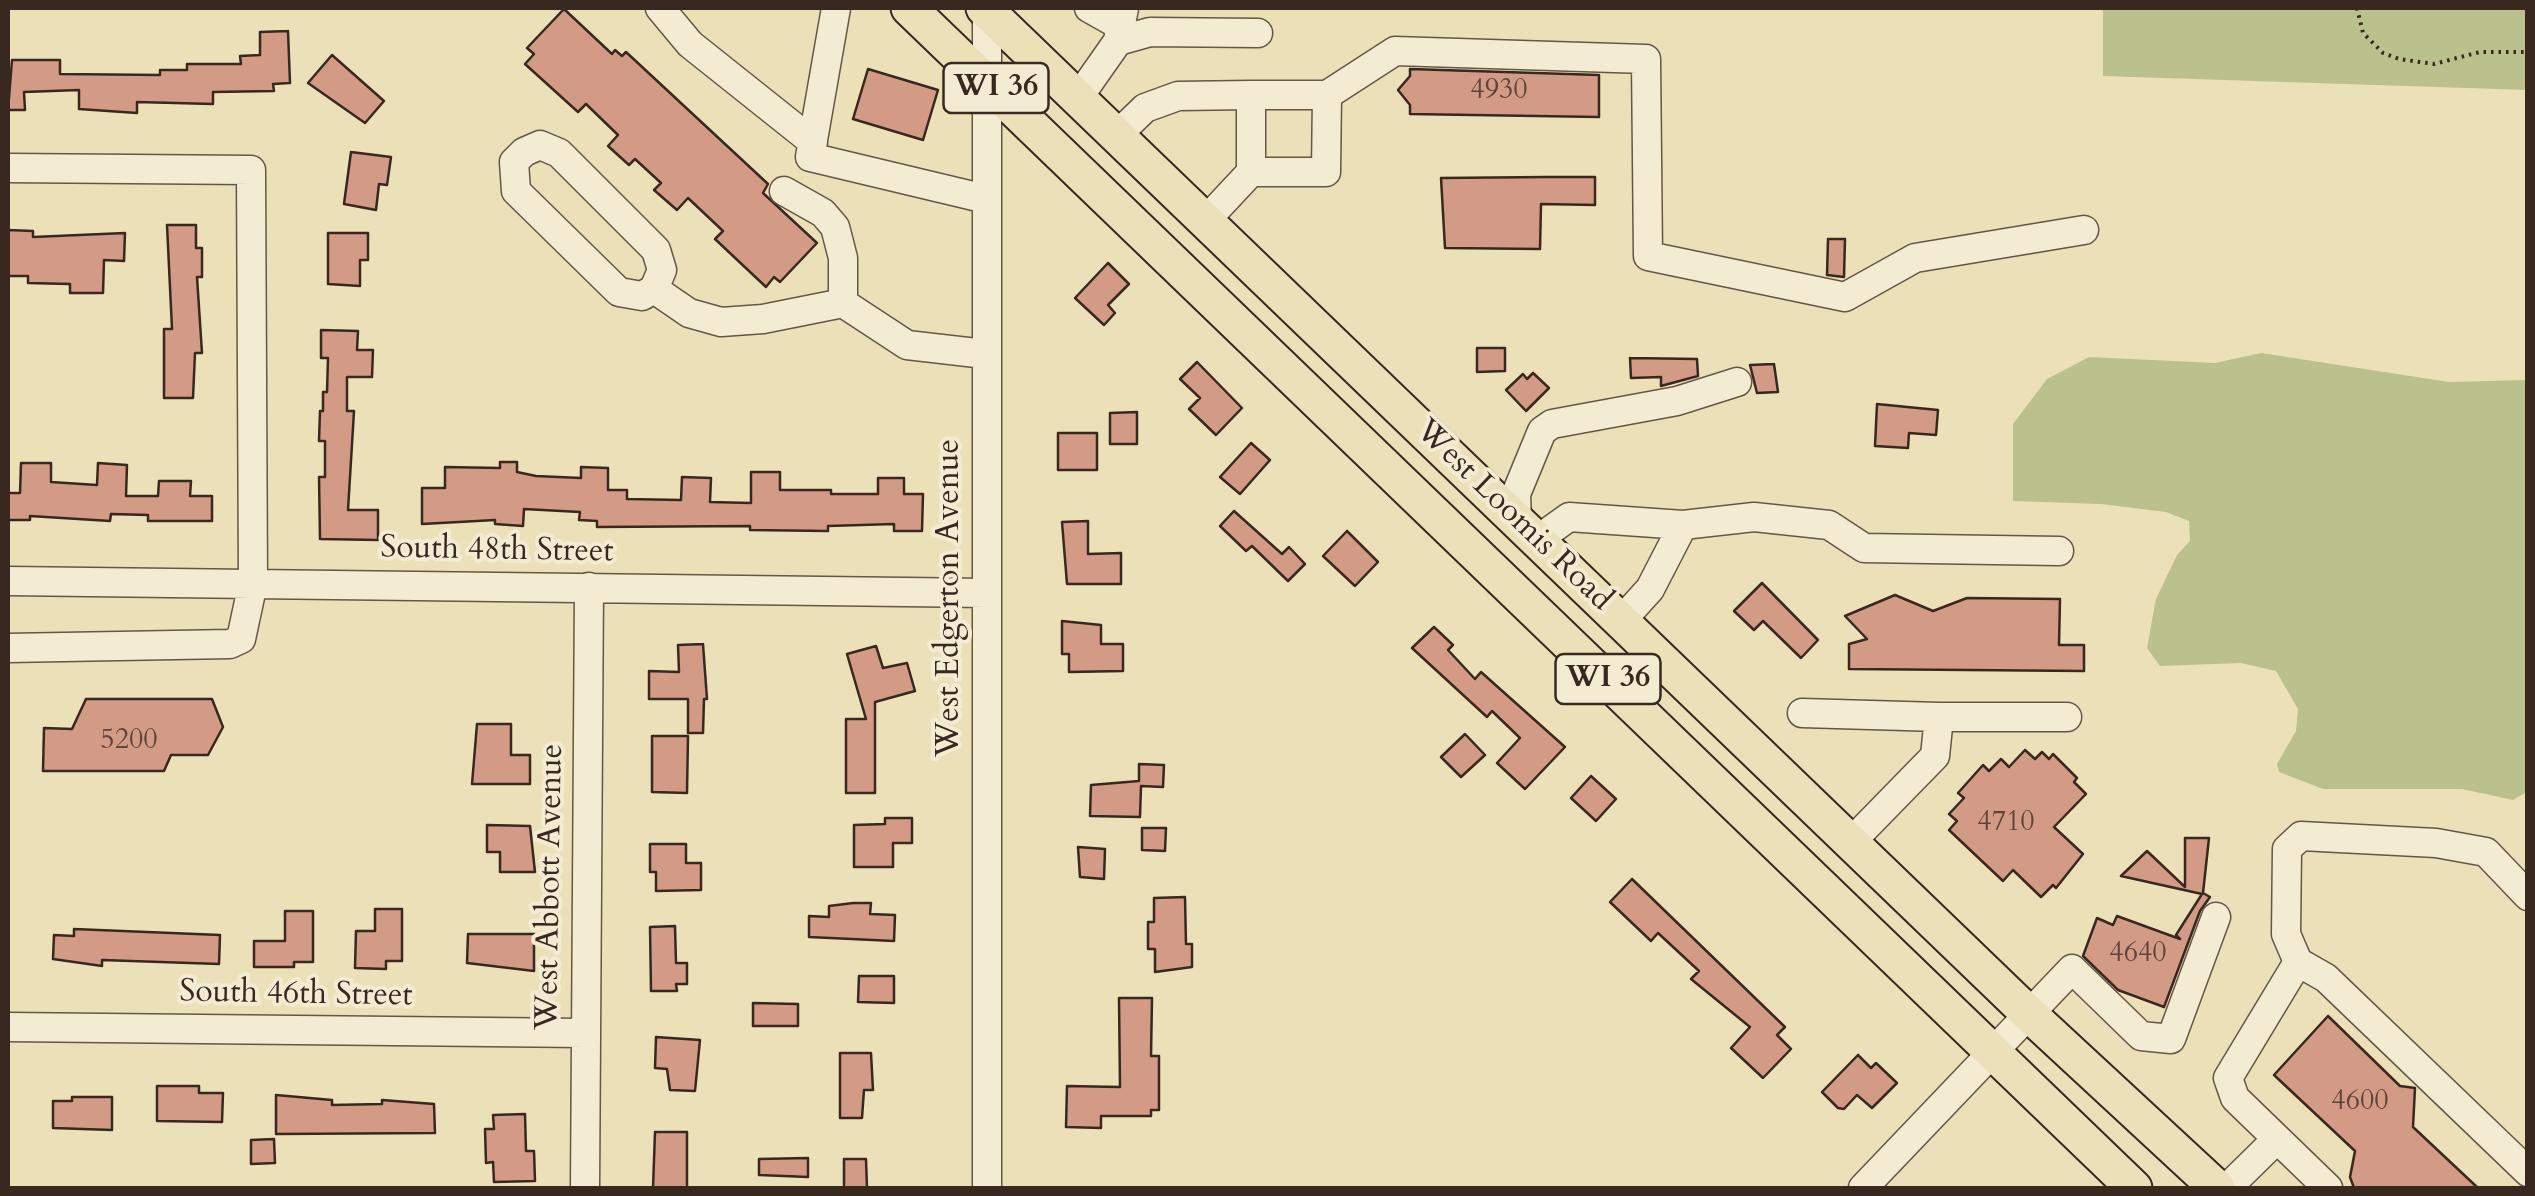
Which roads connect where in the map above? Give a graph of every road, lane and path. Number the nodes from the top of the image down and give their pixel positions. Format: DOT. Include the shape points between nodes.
graph roads {
  1 [pos="660,8"];
  2 [pos="836,8"];
  3 [pos="909,8"];
  4 [pos="986,8"];
  5 [pos="1089,8"];
  6 [pos="2357,8"];
  7 [pos="1121,25"];
  8 [pos="1258,32"];
  9 [pos="2528,52"];
  10 [pos="989,81"];
  11 [pos="1251,95"];
  12 [pos="1327,95"];
  13 [pos="1078,98"];
  14 [pos="1117,135"];
  15 [pos="813,142"];
  16 [pos="8,168"];
  17 [pos="1081,170"];
  18 [pos="1252,172"];
  19 [pos="784,191"];
  20 [pos="986,199"];
  21 [pos="1207,219"];
  22 [pos="2084,230"];
  23 [pos="654,289"];
  24 [pos="843,303"];
  25 [pos="985,354"];
  26 [pos="1737,382"];
  27 [pos="1684,525"];
  28 [pos="1527,530"];
  29 [pos="2059,551"];
  30 [pos="1482,557"];
  31 [pos="8,582"];
  32 [pos="253,583"];
  33 [pos="589,587"];
  34 [pos="986,592"];
  35 [pos="1621,621"];
  36 [pos="8,648"];
  37 [pos="1802,714"];
  38 [pos="1939,717"];
  39 [pos="2067,717"];
  40 [pos="1851,842"];
  41 [pos="2528,896"];
  42 [pos="2216,918"];
  43 [pos="2298,962"];
  44 [pos="2029,1014"];
  45 [pos="8,1026"];
  46 [pos="584,1033"];
  47 [pos="1996,1052"];
  48 [pos="2277,1139"];
  49 [pos="2528,1172"];
  50 [pos="585,1188"];
  51 [pos="987,1188"];
  52 [pos="1864,1188"];
  53 [pos="2134,1188"];
  54 [pos="2217,1188"];
  55 [pos="2227,1188"];
  56 [pos="2328,1188"];
  1 -- 15 [label="street" via="690,44"];
  2 -- 15 [label="street"];
  3 -- 10 [label="main road, West Loomis Road / WI 36"];
  4 -- 10 [label="street, West Edgerton Avenue"];
  4 -- 13 [label="main road, West Loomis Road / WI 36"];
  5 -- 7 [label="street"];
  6 -- 9 [label="path" via="2363,33 2399,60 2434,64 2480,52"];
  7 -- 8 [label="street" via="1150,32"];
  7 -- 13 [label="street"];
  10 -- 17 [label="main road, West Loomis Road / WI 36"];
  10 -- 20 [label="street, West Edgerton Avenue"];
  11 -- 12 [label="street"];
  11 -- 14 [label="street" via="1178,96 1145,108"];
  11 -- 18 [label="street"];
  12 -- 18 [label="street" via="1326,172"];
  12 -- 22 [label="street" via="1394,51 1646,59 1648,256 1845,297 1916,258"];
  13 -- 14 [label="main road, West Loomis Road / WI 36"];
  14 -- 17 [label="main road"];
  14 -- 21 [label="main road, West Loomis Road / WI 36"];
  15 -- 20 [label="street" via="810,157"];
  16 -- 32 [label="street" via="252,170"];
  17 -- 30 [label="main road, West Loomis Road / WI 36"];
  18 -- 21 [label="street"];
  19 -- 24 [label="street" via="835,227"];
  20 -- 25 [label="street, West Edgerton Avenue"];
  21 -- 28 [label="main road, West Loomis Road / WI 36"];
  23 -- 23 [label="street" via="662,270 656,250 559,153 540,145 514,162 516,191 619,292 642,296"];
  23 -- 24 [label="street" via="689,313 721,322"];
  24 -- 25 [label="street" via="907,345"];
  25 -- 34 [label="street, West Edgerton Avenue"];
  26 -- 28 [label="street" via="1542,431 1516,494"];
  27 -- 28 [label="street" via="1569,517"];
  27 -- 29 [label="street" via="1754,517 1829,526 1864,548"];
  27 -- 35 [label="street" via="1650,589"];
  28 -- 30 [label="main road"];
  28 -- 35 [label="main road, West Loomis Road / WI 36"];
  30 -- 47 [label="main road, West Loomis Road / WI 36"];
  31 -- 32 [label="street, South 48th Street"];
  32 -- 33 [label="street, South 48th Street"];
  32 -- 36 [label="street" via="241,639 230,644"];
  33 -- 34 [label="street, South 48th Street"];
  33 -- 46 [label="street, West Abbott Avenue"];
  34 -- 51 [label="street, West Edgerton Avenue"];
  35 -- 40 [label="main road, West Loomis Road / WI 36"];
  37 -- 38 [label="street"];
  38 -- 39 [label="street"];
  38 -- 40 [label="street" via="1935,756"];
  40 -- 44 [label="main road, West Loomis Road / WI 36"];
  41 -- 43 [label="street" via="2486,852 2301,836 2286,849 2286,934"];
  42 -- 44 [label="street" via="2171,1039 2141,1036 2072,969"];
  43 -- 48 [label="street" via="2228,1078 2235,1098"];
  43 -- 49 [label="street" via="2326,978"];
  44 -- 47 [label="street"];
  44 -- 54 [label="main road, West Loomis Road / WI 36"];
  45 -- 46 [label="street, South 46th Street"];
  46 -- 50 [label="street, West Abbott Avenue"];
  47 -- 52 [label="street"];
  47 -- 53 [label="main road, West Loomis Road / WI 36"];
  48 -- 55 [label="street"];
  48 -- 56 [label="street"];
}
